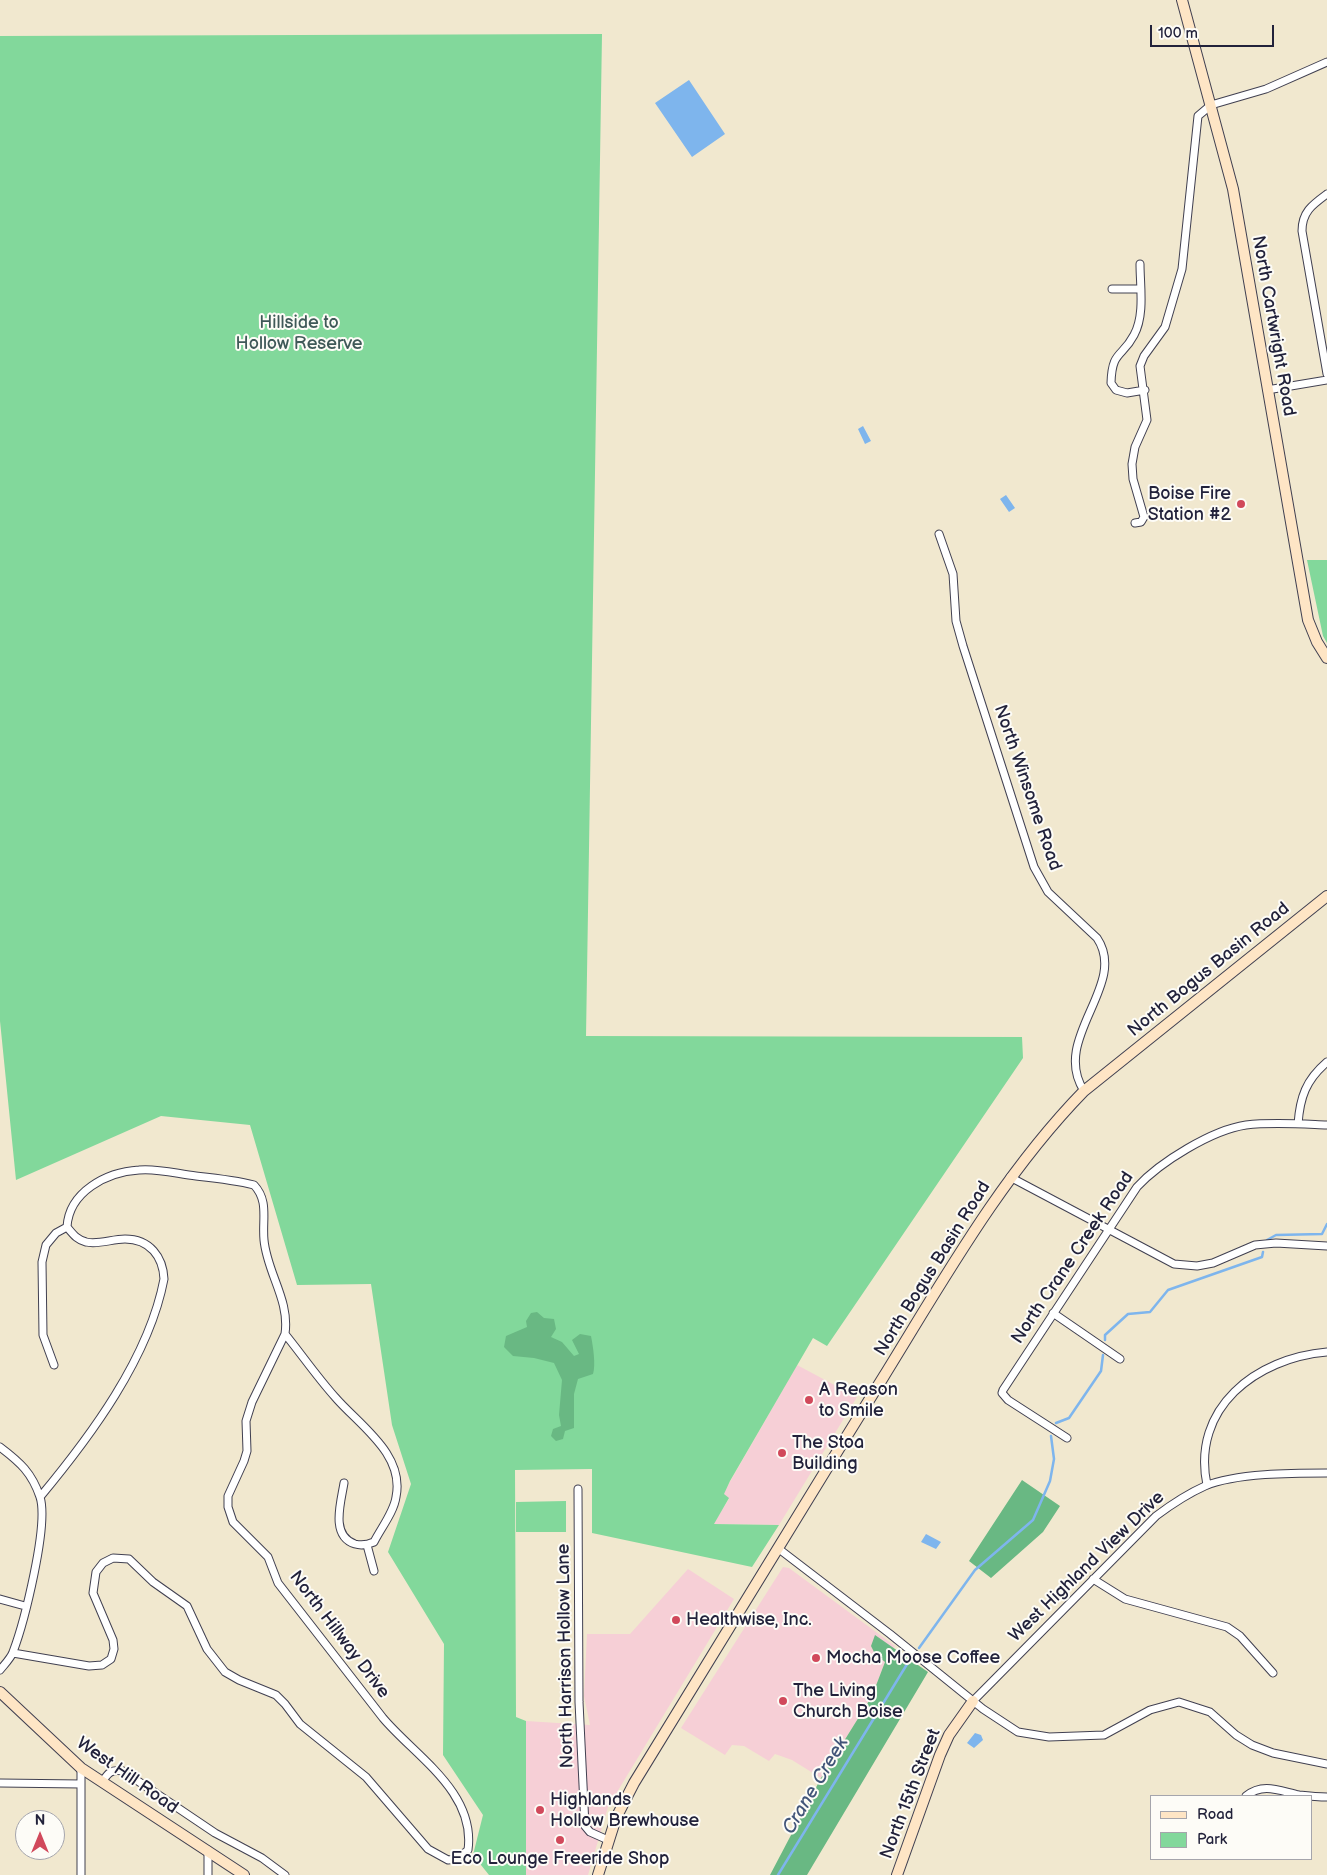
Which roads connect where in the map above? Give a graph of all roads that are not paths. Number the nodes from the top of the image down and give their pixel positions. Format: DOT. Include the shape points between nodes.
graph roads {
  1 [pos="1182,0"];
  2 [pos="1327,62"];
  3 [pos="1211,105"];
  4 [pos="1327,194"];
  5 [pos="1140,264"];
  6 [pos="1112,288"];
  7 [pos="1140,288"];
  8 [pos="1327,374"];
  9 [pos="1327,380"];
  10 [pos="1145,390"];
  11 [pos="1267,390"];
  12 [pos="1135,523"];
  13 [pos="940,534"];
  14 [pos="1327,658"];
  15 [pos="1327,896"];
  16 [pos="1327,1062"];
  17 [pos="1084,1091"];
  18 [pos="1298,1124"];
  19 [pos="1327,1125"];
  20 [pos="1010,1177"];
  21 [pos="67,1228"];
  22 [pos="1108,1229"];
  23 [pos="1327,1246"];
  24 [pos="1053,1313"];
  25 [pos="286,1334"];
  26 [pos="1327,1352"];
  27 [pos="1120,1358"];
  28 [pos="54,1365"];
  29 [pos="1067,1438"];
  30 [pos="0,1447"];
  31 [pos="1327,1473"];
  32 [pos="344,1483"];
  33 [pos="1207,1485"];
  34 [pos="578,1489"];
  35 [pos="40,1497"];
  36 [pos="367,1545"];
  37 [pos="779,1549"];
  38 [pos="374,1571"];
  39 [pos="1094,1579"];
  40 [pos="0,1598"];
  41 [pos="25,1606"];
  42 [pos="13,1653"];
  43 [pos="0,1670"];
  44 [pos="1273,1673"];
  45 [pos="0,1692"];
  46 [pos="972,1701"];
  47 [pos="1327,1764"];
  48 [pos="81,1768"];
  49 [pos="102,1782"];
  50 [pos="0,1783"];
  51 [pos="81,1784"];
  52 [pos="1247,1795"];
  53 [pos="1303,1795"];
  54 [pos="1312,1796"];
  55 [pos="1327,1798"];
  56 [pos="608,1840"];
  57 [pos="208,1850"];
  58 [pos="81,1875"];
  59 [pos="208,1875"];
  60 [pos="244,1875"];
  61 [pos="284,1875"];
  62 [pos="598,1875"];
  63 [pos="897,1875"];
  1 -- 3 [label="street, North Cartwright Road"];
  2 -- 3 [label="street" via="1266,89"];
  3 -- 10 [label="street" via="1198,116 1182,269 1165,327 1140,366"];
  3 -- 11 [label="street, North Cartwright Road" via="1233,189"];
  4 -- 8 [label="street" via="1307,210 1302,231"];
  5 -- 7 [label="street"];
  6 -- 7 [label="street"];
  7 -- 10 [label="street" via="1138,324 1134,335 1114,359 1111,383 1116,390 1127,393"];
  9 -- 11 [label="street"];
  10 -- 12 [label="street" via="1147,420 1135,447 1132,464 1144,516 1141,522"];
  11 -- 14 [label="street, North Cartwright Road" via="1308,620 1316,642"];
  13 -- 17 [label="street, North Winsome Road" via="953,574 956,621 963,646 1034,867 1048,892 1097,938 1106,959 1103,977 1074,1058"];
  15 -- 17 [label="street, North Bogus Basin Road"];
  16 -- 18 [label="street" via="1313,1074 1304,1089"];
  17 -- 20 [label="street, North Bogus Basin Road" via="1054,1122"];
  18 -- 19 [label="street, North Crane Creek Road"];
  18 -- 22 [label="street, North Crane Creek Road" via="1246,1125 1183,1151 1147,1176"];
  20 -- 22 [label="street"];
  20 -- 37 [label="street, North Bogus Basin Road"];
  21 -- 25 [label="street, North Hillway Drive" via="73,1206 81,1195 106,1177 126,1172 140,1169 254,1185 264,1201 264,1241 270,1270 287,1312"];
  21 -- 28 [label="street" via="56,1233 46,1245 42,1262 43,1335"];
  21 -- 35 [label="street" via="76,1238 86,1242 127,1239 152,1247 161,1263 164,1280 140,1354 68,1464"];
  22 -- 23 [label="street" via="1174,1264 1182,1265 1213,1263 1255,1245"];
  22 -- 24 [label="street, North Crane Creek Road"];
  24 -- 27 [label="street"];
  24 -- 29 [label="street, North Crane Creek Road" via="1002,1393"];
  25 -- 36 [label="street" via="335,1397 370,1431 384,1449 395,1474 396,1499 374,1542"];
  25 -- 42 [label="street, North Hillway Drive" via="246,1421 246,1451 228,1496 230,1514 245,1536 268,1557 278,1583 383,1718 442,1777 462,1812 469,1835 468,1850 464,1855 448,1860 428,1849 366,1777 300,1724 276,1695 225,1672 207,1648 187,1606 153,1582 129,1559 113,1558 103,1563 93,1583 93,1592 113,1640 111,1660 90,1666"];
  26 -- 33 [label="street" via="1281,1361 1254,1375 1231,1394 1213,1420 1206,1439"];
  30 -- 35 [label="street" via="23,1464"];
  31 -- 33 [label="street, West Highland View Drive" via="1233,1479"];
  32 -- 36 [label="street" via="339,1527 349,1542"];
  33 -- 39 [label="street, West Highland View Drive" via="1156,1516"];
  34 -- 56 [label="street, North Harrison Hollow Lane" via="579,1702 585,1826 590,1832"];
  35 -- 41 [label="street" via="39,1547"];
  36 -- 38 [label="street"];
  37 -- 46 [label="street"];
  37 -- 56 [label="street, North Bogus Basin Road" via="634,1783"];
  39 -- 44 [label="street" via="1125,1599 1227,1627 1240,1636"];
  39 -- 46 [label="street, West Highland View Drive"];
  40 -- 41 [label="street"];
  41 -- 42 [label="street"];
  42 -- 43 [label="street"];
  45 -- 48 [label="street, West Hill Road"];
  46 -- 47 [label="street" via="1018,1732 1076,1737 1104,1735 1150,1710 1179,1702 1210,1712 1236,1735 1252,1744"];
  46 -- 63 [label="street, North 15th Street" via="940,1755"];
  48 -- 49 [label="street, West Hill Road"];
  48 -- 51 [label="street"];
  49 -- 57 [label="street, West Hill Road"];
  49 -- 61 [label="street" via="109,1772 123,1771"];
  50 -- 51 [label="street"];
  51 -- 58 [label="street"];
  52 -- 53 [label="street" via="1266,1787"];
  54 -- 55 [label="street"];
  56 -- 62 [label="street, North Bogus Basin Road"];
  57 -- 59 [label="street"];
  57 -- 60 [label="street, West Hill Road"];
}
